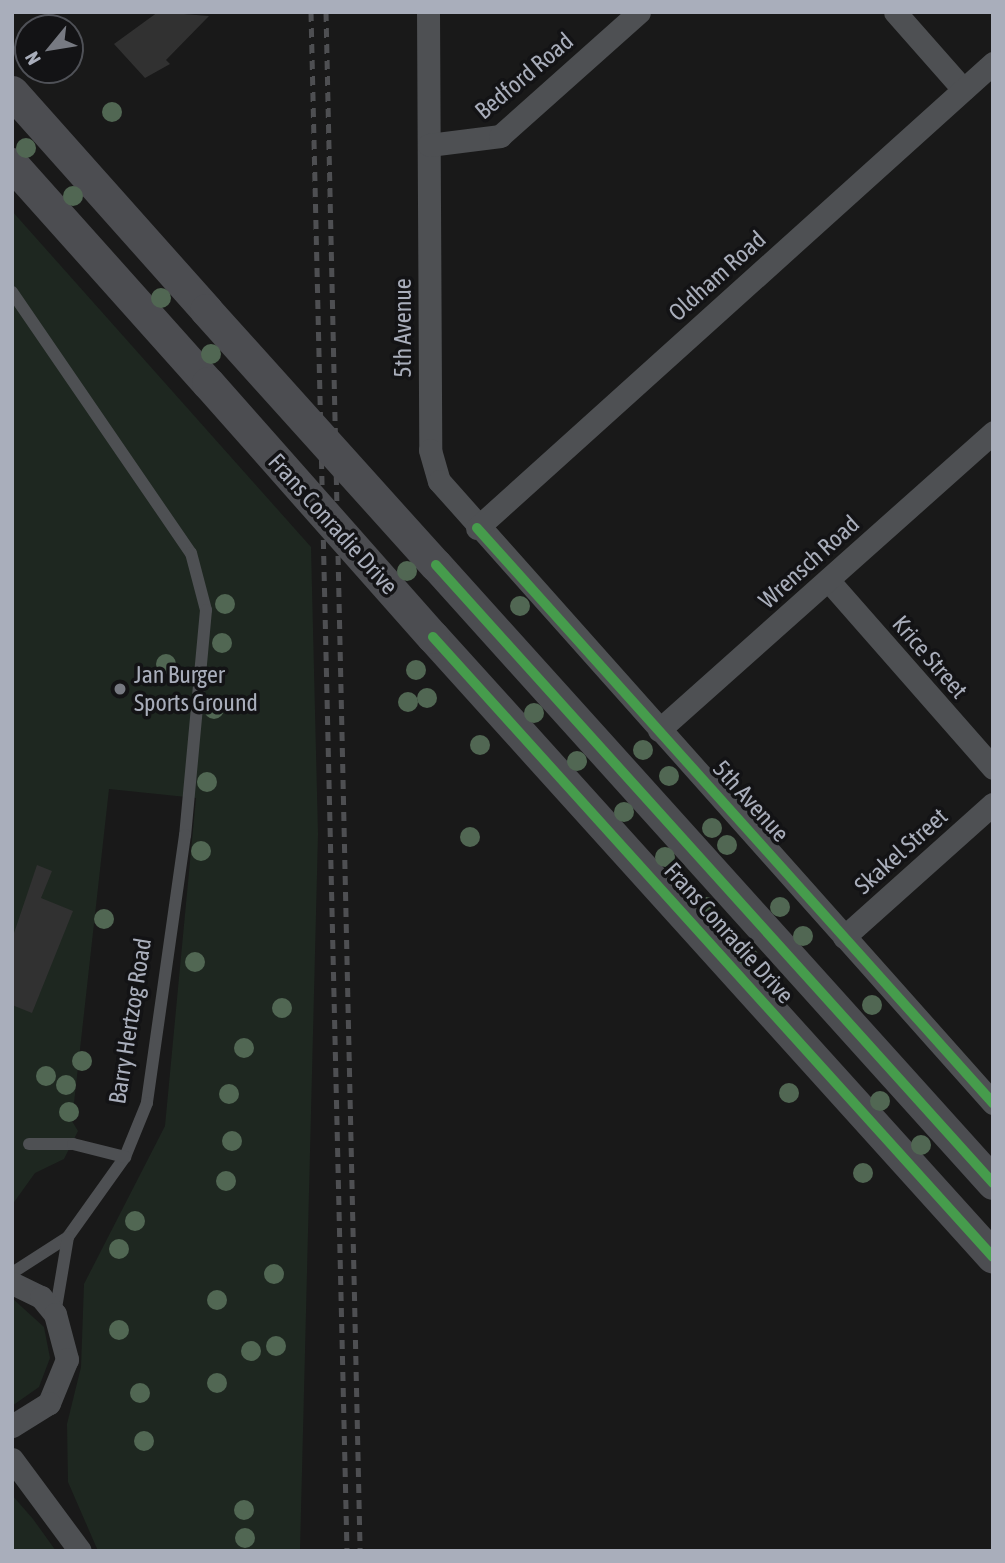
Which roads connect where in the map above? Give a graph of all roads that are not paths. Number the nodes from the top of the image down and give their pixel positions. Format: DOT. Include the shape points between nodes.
graph roads {
  1 [pos="428,12"];
  2 [pos="639,12"];
  3 [pos="895,12"];
  4 [pos="993,63"];
  5 [pos="963,89"];
  6 [pos="12,92"];
  7 [pos="429,145"];
  8 [pos="12,164"];
  9 [pos="12,292"];
  10 [pos="989,443"];
  11 [pos="477,528"];
  12 [pos="828,580"];
  13 [pos="659,730"];
  14 [pos="993,768"];
  15 [pos="993,804"];
  16 [pos="844,937"];
  17 [pos="993,1103"];
  18 [pos="29,1144"];
  19 [pos="125,1157"];
  20 [pos="993,1183"];
  21 [pos="68,1237"];
  22 [pos="993,1257"];
  23 [pos="12,1272"];
  24 [pos="12,1283"];
  25 [pos="55,1314"];
  26 [pos="12,1426"];
  27 [pos="12,1459"];
  28 [pos="80,1551"];
  1 -- 7 [label="street, 5th Avenue"];
  2 -- 7 [label="street, Bedford Road" via="500,136"];
  3 -- 5 [label="street"];
  4 -- 5 [label="street, Oldham Road"];
  5 -- 11 [label="street, Oldham Road"];
  6 -- 20 [label="main road, Frans Conradie Drive, bridge"];
  7 -- 11 [label="street, 5th Avenue" via="430,450 439,481"];
  8 -- 22 [label="main road, Frans Conradie Drive, bridge"];
  9 -- 19 [label="lane, Barry Hertzog Road" via="184,541 202,580 203,661 185,835 147,1103"];
  10 -- 12 [label="street, Wrensch Road"];
  11 -- 13 [label="street, 5th Avenue"];
  12 -- 13 [label="street, Wrensch Road"];
  12 -- 14 [label="street, Krice Street"];
  13 -- 16 [label="street, 5th Avenue"];
  15 -- 16 [label="street, Skakel Street"];
  16 -- 17 [label="street, 5th Avenue"];
  18 -- 19 [label="lane" via="73,1144"];
  19 -- 21 [label="lane, Barry Hertzog Road"];
  21 -- 23 [label="lane, Barry Hertzog Road"];
  21 -- 25 [label="lane, Barry Hertzog Road"];
  24 -- 25 [label="street" via="41,1297"];
  25 -- 26 [label="street" via="67,1359 61,1382 49,1403"];
  27 -- 28 [label="street"];
}
